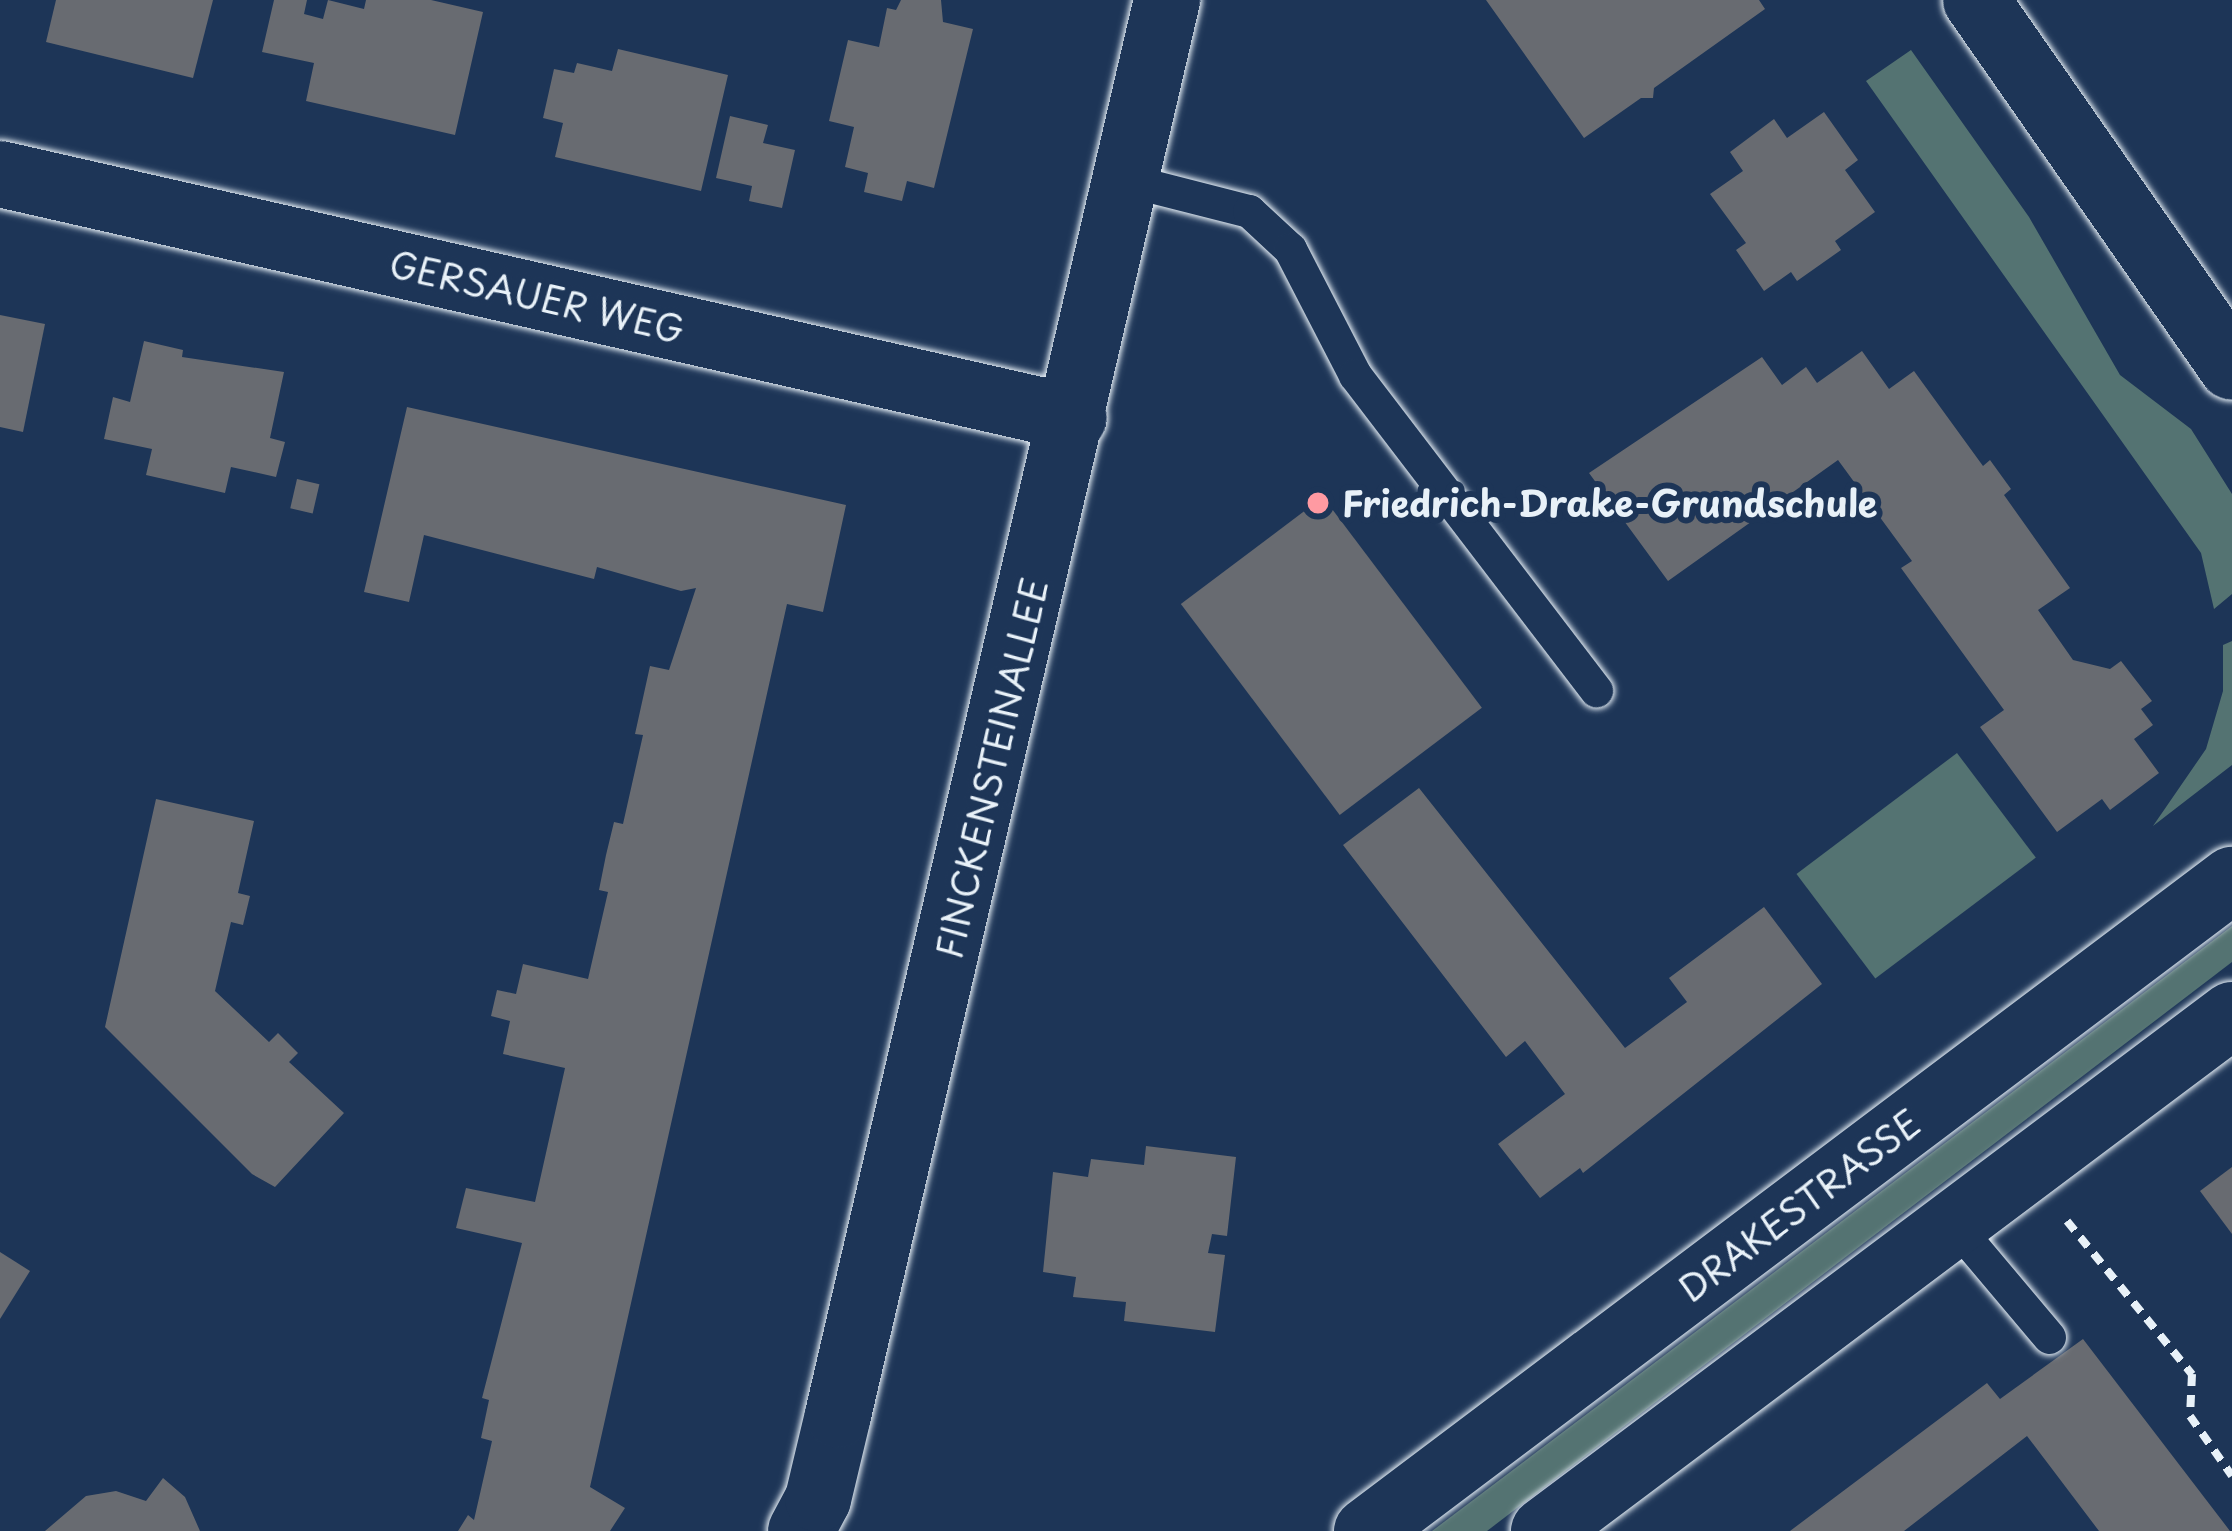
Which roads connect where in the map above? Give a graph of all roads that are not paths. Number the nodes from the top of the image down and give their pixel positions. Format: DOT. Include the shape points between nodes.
graph roads {
  1 [pos="1167,0"];
  2 [pos="1976,0"];
  3 [pos="0,174"];
  4 [pos="1127,180"];
  5 [pos="2232,367"];
  6 [pos="1074,418"];
  7 [pos="1596,690"];
  8 [pos="2232,880"];
  9 [pos="2232,1015"];
  10 [pos="1953,1223"];
  11 [pos="2049,1337"];
  12 [pos="802,1531"];
  13 [pos="1367,1531"];
  14 [pos="1544,1531"];
  1 -- 4 [label="street, FINCKENSTEINALLEE"];
  2 -- 5 [label="street"];
  3 -- 6 [label="street, GERSAUER WEG"];
  4 -- 6 [label="street, FINCKENSTEINALLEE"];
  4 -- 7 [label="lane" via="1249,212 1290,249 1355,376"];
  6 -- 12 [label="street, FINCKENSTEINALLEE" via="818,1499"];
  8 -- 13 [label="street, DRAKESTRASSE"];
  9 -- 10 [label="street"];
  10 -- 11 [label="lane"];
  10 -- 14 [label="street"];
}
